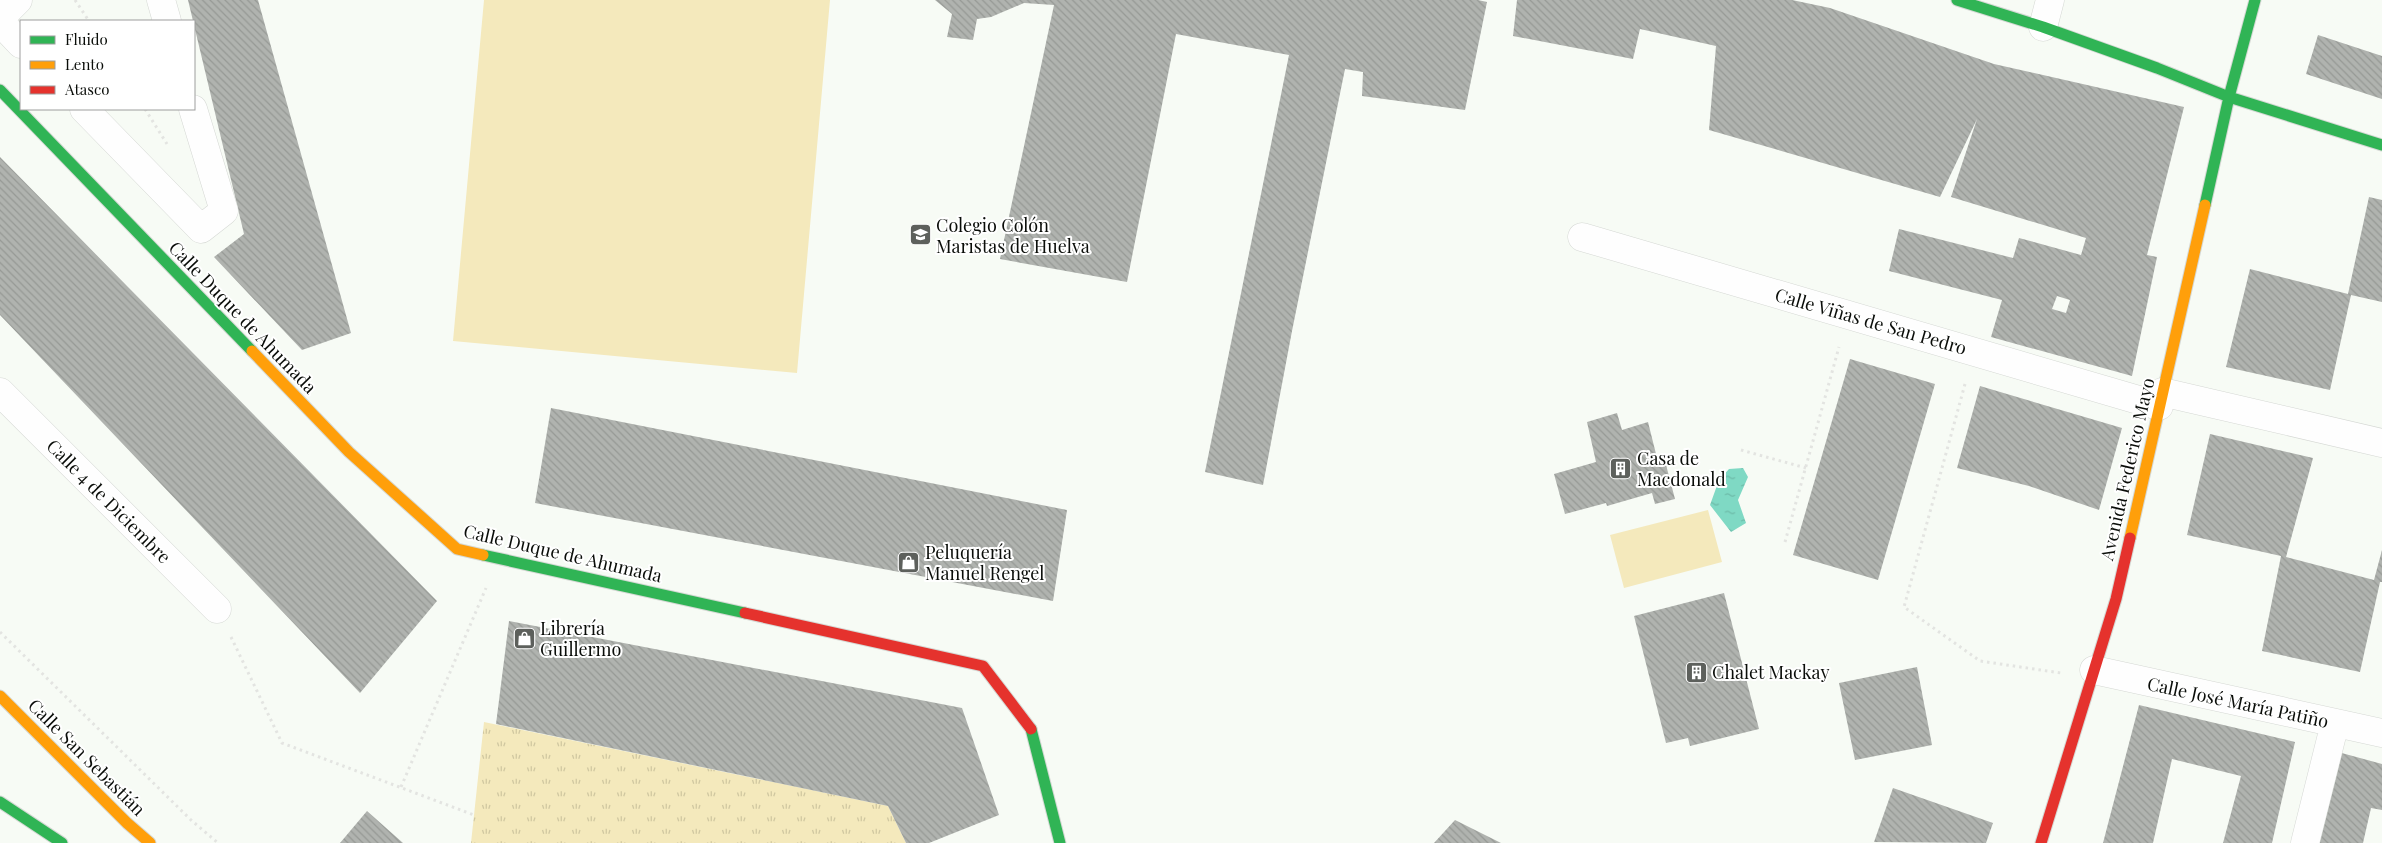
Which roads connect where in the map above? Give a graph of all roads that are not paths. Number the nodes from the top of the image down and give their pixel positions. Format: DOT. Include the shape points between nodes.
graph roads {
  1 [pos="18,0"];
  2 [pos="160,0"];
  3 [pos="1957,0"];
  4 [pos="2050,0"];
  5 [pos="2256,0"];
  6 [pos="0,18"];
  7 [pos="167,20"];
  8 [pos="0,22"];
  9 [pos="2043,27"];
  10 [pos="20,43"];
  11 [pos="0,90"];
  12 [pos="2229,97"];
  13 [pos="85,110"];
  14 [pos="193,110"];
  15 [pos="2382,145"];
  16 [pos="1582,237"];
  17 [pos="0,392"];
  18 [pos="2161,399"];
  19 [pos="2382,443"];
  20 [pos="217,609"];
  21 [pos="2094,670"];
  22 [pos="0,696"];
  23 [pos="2335,723"];
  24 [pos="2382,733"];
  25 [pos="0,802"];
  26 [pos="62,843"];
  27 [pos="150,843"];
  28 [pos="1060,843"];
  29 [pos="2041,843"];
  30 [pos="2305,843"];
  1 -- 6 [label="street"];
  2 -- 7 [label="street"];
  3 -- 9 [label="street"];
  4 -- 9 [label="street"];
  5 -- 12 [label="street, Avenida Federico Mayo"];
  8 -- 10 [label="street"];
  9 -- 12 [label="street"];
  11 -- 28 [label="street, Calle Duque de Ahumada" via="349,452 457,549 983,666 1031,727"];
  12 -- 15 [label="street"];
  12 -- 18 [label="street, Avenida Federico Mayo"];
  13 -- 14 [label="street" via="201,229 224,211"];
  16 -- 18 [label="street, Calle Viñas de San Pedro" via="1974,352"];
  17 -- 20 [label="street, Calle 4 de Diciembre"];
  18 -- 19 [label="street, Calle Viñas de San Pedro"];
  18 -- 21 [label="street, Avenida Federico Mayo" via="2116,599"];
  21 -- 23 [label="street, Calle José María Patiño"];
  21 -- 29 [label="street, Avenida Federico Mayo"];
  22 -- 27 [label="street, Calle San Sebastián"];
  23 -- 24 [label="street, Calle José María Patiño"];
  23 -- 30 [label="street"];
  25 -- 26 [label="street"];
}
